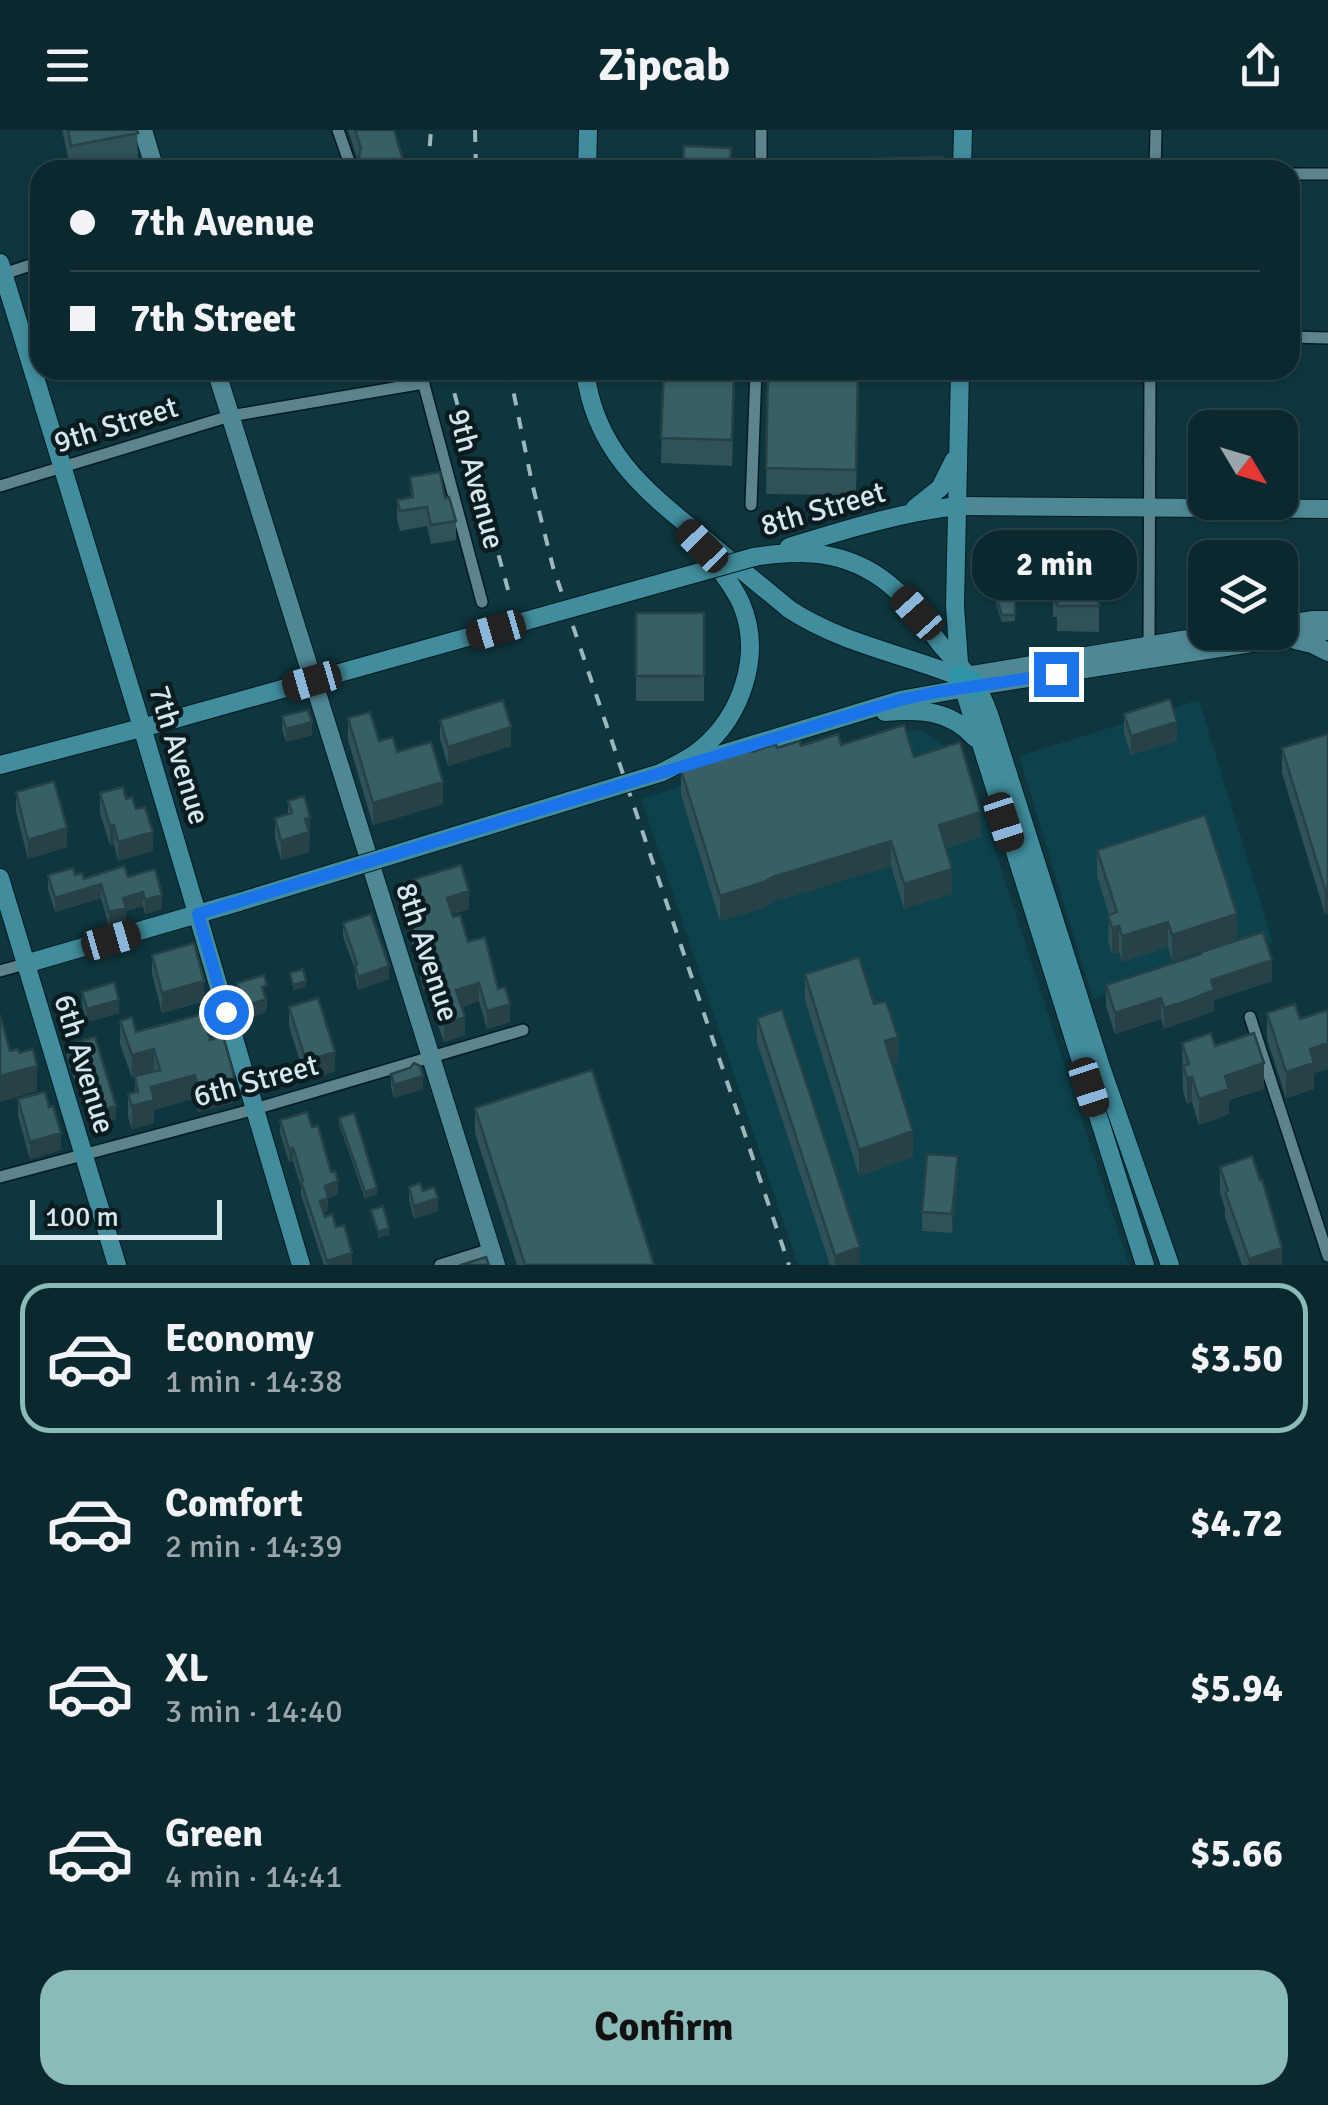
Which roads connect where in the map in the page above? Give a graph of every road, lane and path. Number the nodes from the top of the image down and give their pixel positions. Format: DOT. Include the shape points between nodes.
graph roads {
  1 [pos="143,130"];
  2 [pos="338,130"];
  3 [pos="588,130"];
  4 [pos="762,130"];
  5 [pos="963,130"];
  6 [pos="1156,130"];
  7 [pos="152,160"];
  8 [pos="348,160"];
  9 [pos="587,160"];
  10 [pos="761,160"];
  11 [pos="962,160"];
  12 [pos="1156,160"];
  13 [pos="1300,174"];
  14 [pos="1328,174"];
  15 [pos="30,264"];
  16 [pos="1,270"];
  17 [pos="1300,337"];
  18 [pos="1328,338"];
  19 [pos="30,361"];
  20 [pos="36,380"];
  21 [pos="219,380"];
  22 [pos="403,380"];
  23 [pos="423,380"];
  24 [pos="586,380"];
  25 [pos="756,380"];
  26 [pos="960,380"];
  27 [pos="1150,380"];
  28 [pos="230,416"];
  29 [pos="960,440"];
  30 [pos="64,467"];
  31 [pos="0,486"];
  32 [pos="661,504"];
  33 [pos="751,505"];
  34 [pos="958,506"];
  35 [pos="1150,508"];
  36 [pos="1328,508"];
  37 [pos="900,516"];
  38 [pos="754,558"];
  39 [pos="482,602"];
  40 [pos="1328,620"];
  41 [pos="1298,625"];
  42 [pos="1298,631"];
  43 [pos="1328,631"];
  44 [pos="1298,638"];
  45 [pos="1188,642"];
  46 [pos="1188,646"];
  47 [pos="1149,652"];
  48 [pos="1328,652"];
  49 [pos="965,677"];
  50 [pos="836,720"];
  51 [pos="142,728"];
  52 [pos="980,743"];
  53 [pos="0,765"];
  54 [pos="660,773"];
  55 [pos="0,878"];
  56 [pos="198,914"];
  57 [pos="25,964"];
  58 [pos="0,971"];
  59 [pos="1250,1016"];
  60 [pos="524,1030"];
  61 [pos="432,1058"];
  62 [pos="255,1109"];
  63 [pos="83,1155"];
  64 [pos="0,1177"];
  65 [pos="1328,1256"];
  66 [pos="493,1257"];
  67 [pos="117,1265"];
  68 [pos="301,1265"];
  69 [pos="440,1265"];
  70 [pos="1145,1265"];
  71 [pos="1170,1265"];
  1 -- 7 [label="street"];
  2 -- 8 [label="street"];
  3 -- 9 [label="main road"];
  4 -- 10 [label="street"];
  5 -- 11 [label="main road"];
  6 -- 12 [label="street"];
  13 -- 14 [label="street"];
  15 -- 16 [label="street"];
  16 -- 19 [label="main road, 7th Avenue"];
  17 -- 18 [label="street"];
  20 -- 30 [label="main road, 7th Avenue"];
  21 -- 28 [label="street, 8th Avenue"];
  22 -- 28 [label="street, 9th Street"];
  23 -- 39 [label="street, 9th Avenue"];
  24 -- 32 [label="main road" via="608,443"];
  25 -- 33 [label="street"];
  26 -- 29 [label="main road"];
  27 -- 35 [label="street"];
  28 -- 30 [label="street, 9th Street"];
  28 -- 61 [label="street, 8th Avenue"];
  29 -- 34 [label="main road"];
  29 -- 37 [label="main road" via="940,488"];
  30 -- 31 [label="street, 9th Street"];
  30 -- 51 [label="main road, 7th Avenue"];
  32 -- 49 [label="main road" via="809,622"];
  32 -- 54 [label="main road" via="726,578 742,606 749,640 740,698 723,726 701,749"];
  34 -- 35 [label="street, 8th Street"];
  34 -- 37 [label="main road, 8th Street"];
  34 -- 49 [label="main road" via="955,606"];
  35 -- 36 [label="street, 8th Street"];
  35 -- 47 [label="street"];
  37 -- 38 [label="main road, 8th Street"];
  38 -- 49 [label="main road" via="826,554 876,574"];
  38 -- 51 [label="main road, 8th Street, bridge"];
  40 -- 41 [label="street"];
  42 -- 43 [label="street"];
  44 -- 48 [label="street"];
  45 -- 47 [label="street"];
  46 -- 47 [label="street"];
  47 -- 49 [label="street"];
  49 -- 50 [label="main road"];
  49 -- 52 [label="main road"];
  49 -- 71 [label="main road" via="989,714"];
  50 -- 52 [label="main road" via="926,711 956,720"];
  50 -- 54 [label="main road"];
  51 -- 53 [label="main road, 8th Street"];
  51 -- 56 [label="main road, 7th Avenue"];
  52 -- 70 [label="main road"];
  54 -- 56 [label="main road, bridge"];
  55 -- 57 [label="main road, 6th Avenue"];
  56 -- 57 [label="main road"];
  56 -- 62 [label="main road, 7th Avenue"];
  57 -- 58 [label="street"];
  57 -- 63 [label="main road, 6th Avenue"];
  59 -- 65 [label="street"];
  60 -- 61 [label="street, 6th Street"];
  61 -- 62 [label="street, 6th Street"];
  61 -- 66 [label="street, 8th Avenue"];
  62 -- 63 [label="street, 6th Street"];
  62 -- 68 [label="main road, 7th Avenue"];
  63 -- 64 [label="street, 6th Street"];
  63 -- 67 [label="main road, 6th Avenue"];
  66 -- 69 [label="street"];
}
